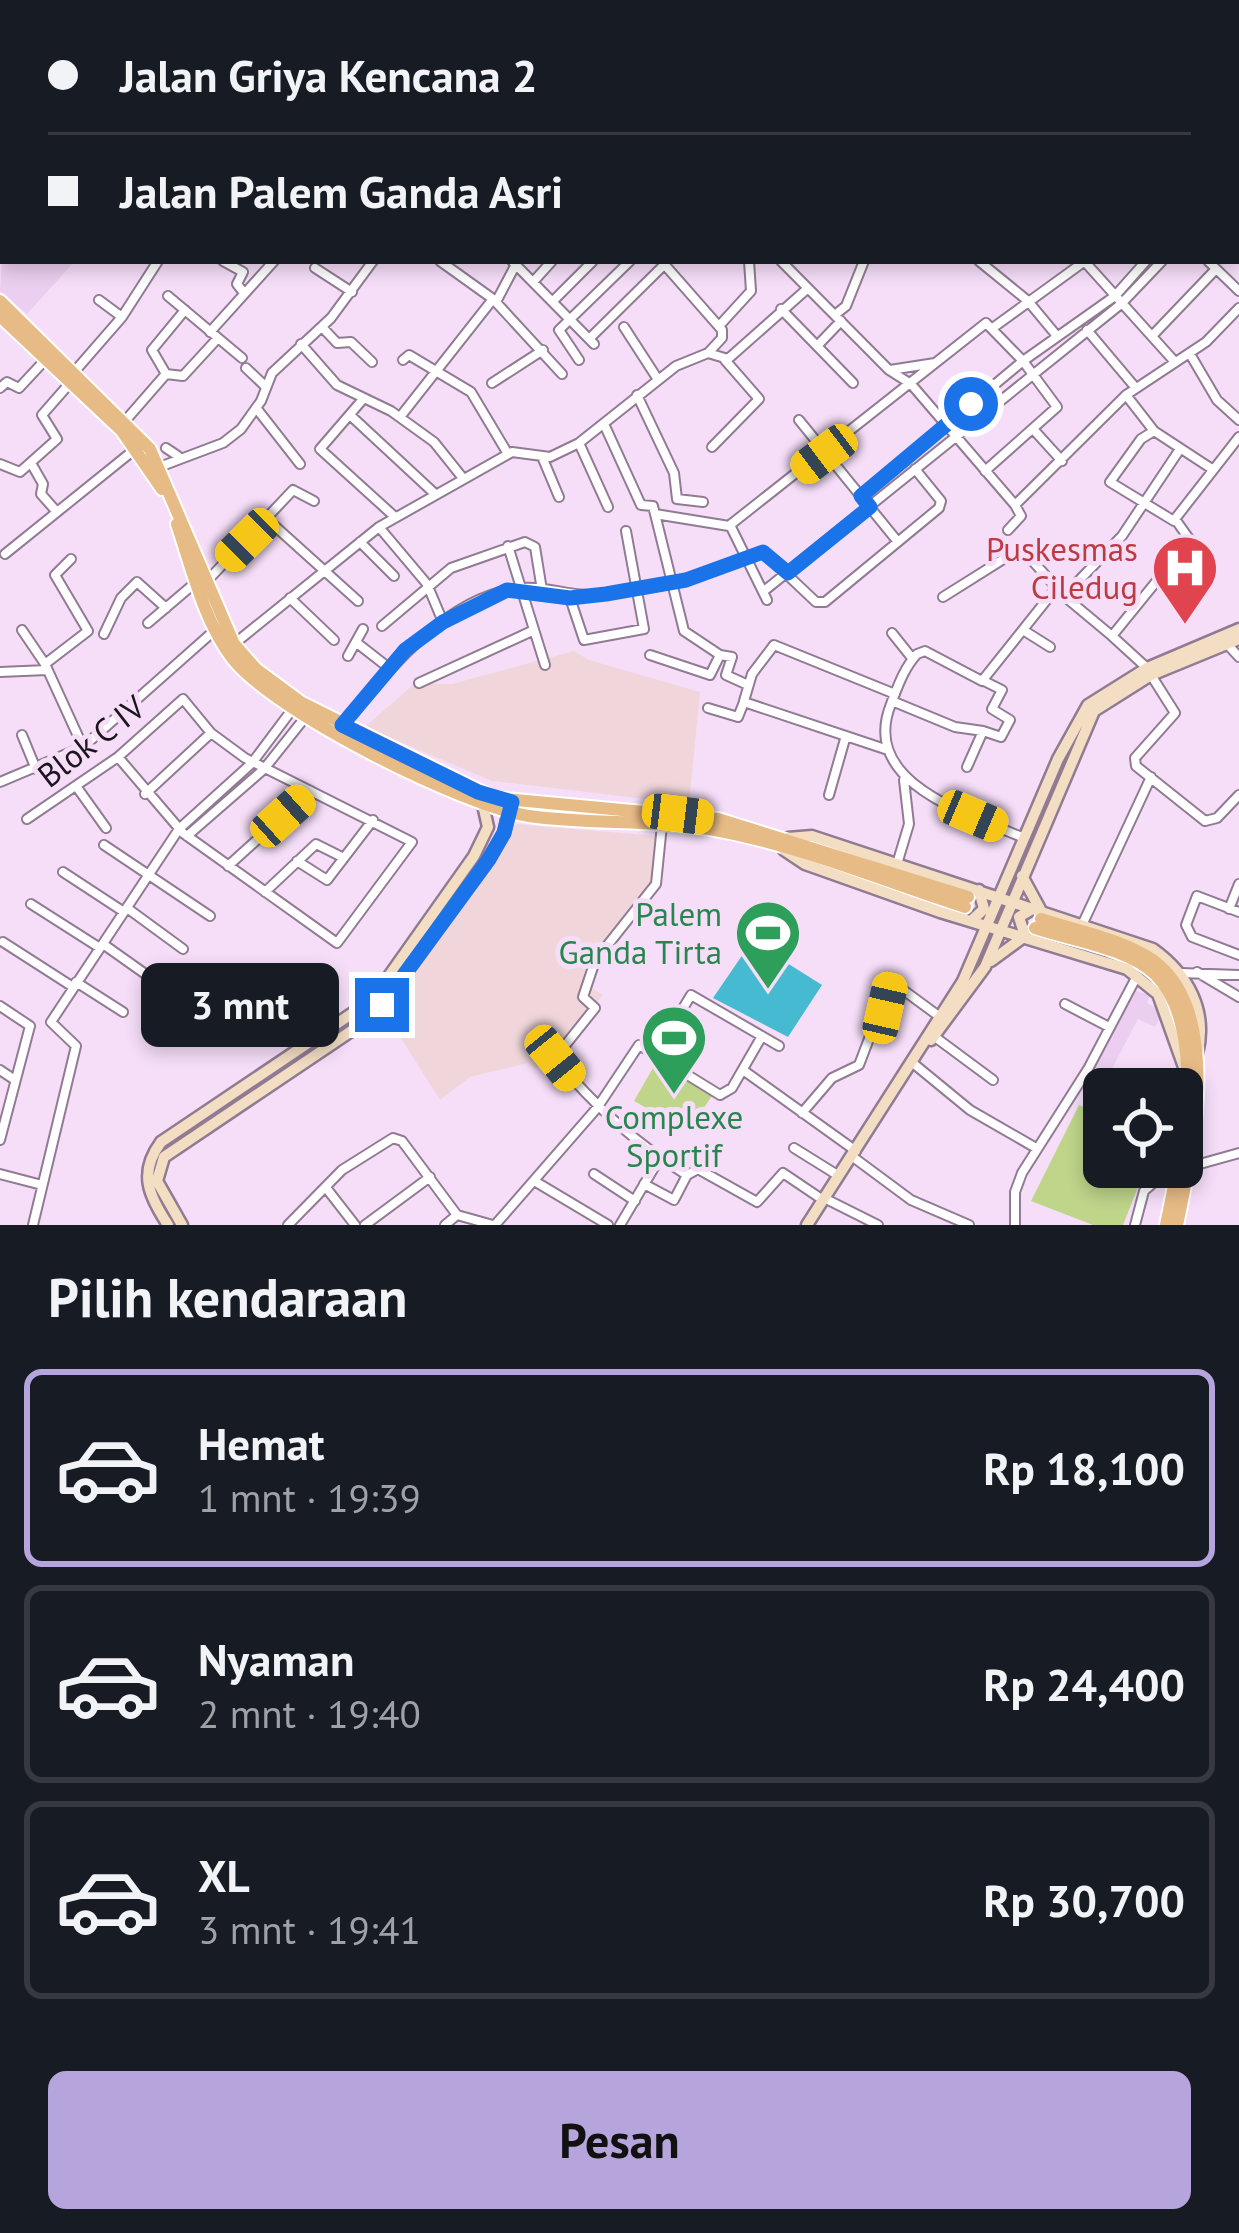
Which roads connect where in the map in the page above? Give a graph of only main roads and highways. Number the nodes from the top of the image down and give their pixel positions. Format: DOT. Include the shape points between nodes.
graph roads {
  1 [pos="0,301"];
  2 [pos="0,316"];
  3 [pos="17,324"];
  4 [pos="73,377"];
  5 [pos="140,444"];
  6 [pos="202,581"];
  7 [pos="302,709"];
  8 [pos="511,807"];
  9 [pos="784,843"];
  10 [pos="971,905"];
  11 [pos="1184,1068"];
  12 [pos="1195,1068"];
  13 [pos="1175,1188"];
  14 [pos="1179,1188"];
  15 [pos="1166,1225"];
  16 [pos="1177,1225"];
  1 -- 3 [label="main road"];
  2 -- 3 [label="main road"];
  3 -- 4 [label="main road"];
  3 -- 4 [label="main road"];
  4 -- 5 [label="main road"];
  4 -- 5 [label="main road"];
  5 -- 6 [label="main road"];
  6 -- 7 [label="main road" via="235,644"];
  6 -- 7 [label="main road" via="216,629 250,677"];
  7 -- 8 [label="main road"];
  7 -- 8 [label="main road" via="484,805"];
  8 -- 9 [label="main road"];
  8 -- 9 [label="main road" via="718,819"];
  9 -- 10 [label="main road"];
  11 -- 12 [label="main road" via="1176,1008 1156,975 1035,920 1132,949 1165,970 1186,1004"];
  13 -- 15 [label="main road"];
  14 -- 16 [label="main road"];
}
